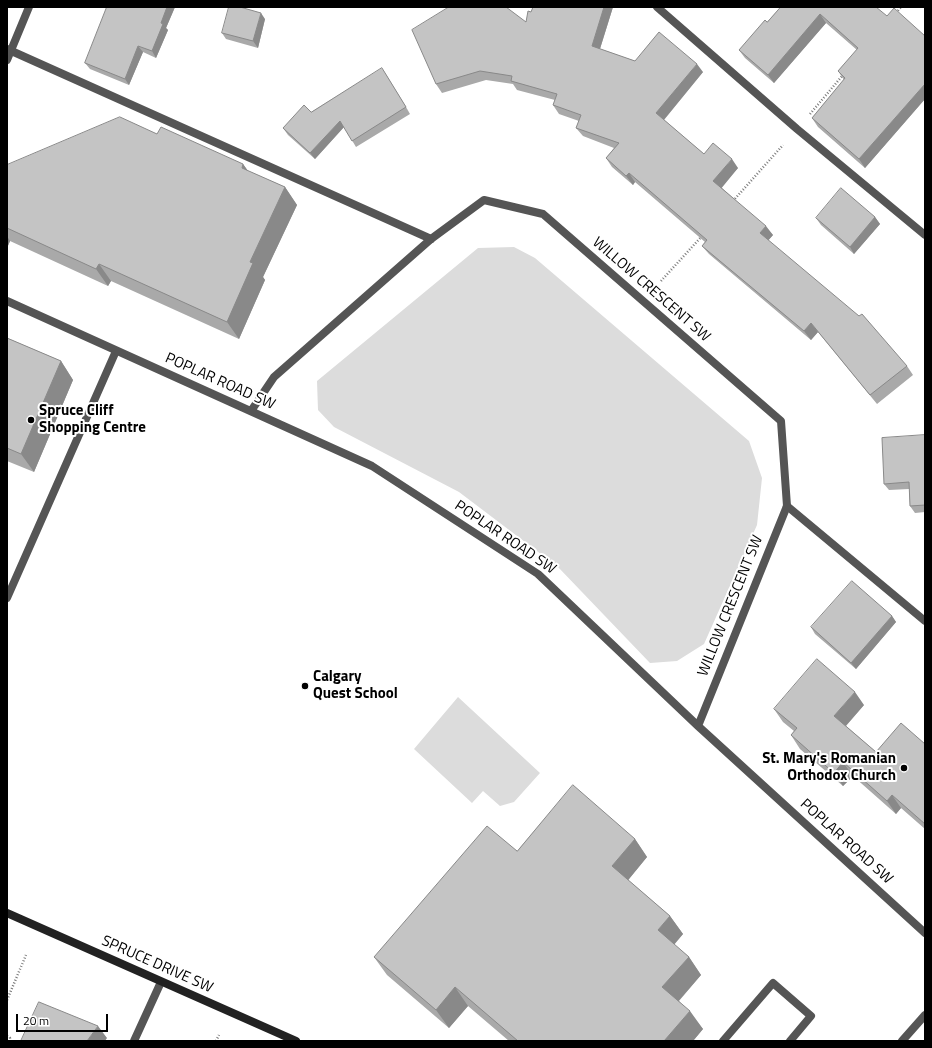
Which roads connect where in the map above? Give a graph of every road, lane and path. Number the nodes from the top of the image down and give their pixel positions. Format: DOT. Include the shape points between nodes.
graph roads {
  1 [pos="29,7"];
  2 [pos="657,7"];
  3 [pos="9,50"];
  4 [pos="7,60"];
  5 [pos="925,235"];
  6 [pos="431,239"];
  7 [pos="7,301"];
  8 [pos="116,351"];
  9 [pos="251,411"];
  10 [pos="788,506"];
  11 [pos="7,598"];
  12 [pos="925,621"];
  13 [pos="698,726"];
  14 [pos="7,914"];
  15 [pos="925,933"];
  16 [pos="26,955"];
  17 [pos="161,982"];
  18 [pos="7,1000"];
  19 [pos="925,1015"];
  20 [pos="219,1035"];
  21 [pos="7,1036"];
  22 [pos="9,1041"];
  23 [pos="134,1041"];
  24 [pos="216,1041"];
  25 [pos="296,1041"];
  26 [pos="723,1041"];
  27 [pos="790,1041"];
  28 [pos="902,1041"];
  1 -- 3 [label="street"];
  2 -- 5 [label="street" via="797,129"];
  3 -- 4 [label="street"];
  3 -- 6 [label="street"];
  6 -- 9 [label="street, WILLOW CRESCENT SW" via="274,377"];
  6 -- 10 [label="street, WILLOW CRESCENT SW" via="484,200 543,214 782,421"];
  7 -- 8 [label="street, POPLAR ROAD SW"];
  8 -- 9 [label="street, POPLAR ROAD SW"];
  8 -- 11 [label="street"];
  9 -- 13 [label="street, POPLAR ROAD SW" via="372,466 538,574"];
  10 -- 12 [label="street"];
  10 -- 13 [label="street, WILLOW CRESCENT SW"];
  13 -- 15 [label="street, POPLAR ROAD SW"];
  14 -- 17 [label="street, SPRUCE DRIVE SW"];
  16 -- 18 [label="path"];
  17 -- 23 [label="street"];
  17 -- 25 [label="street, SPRUCE DRIVE SW"];
  19 -- 28 [label="street"];
  20 -- 24 [label="path"];
  21 -- 22 [label="path" via="10,1038"];
  26 -- 27 [label="street" via="773,983 811,1016"];
}
